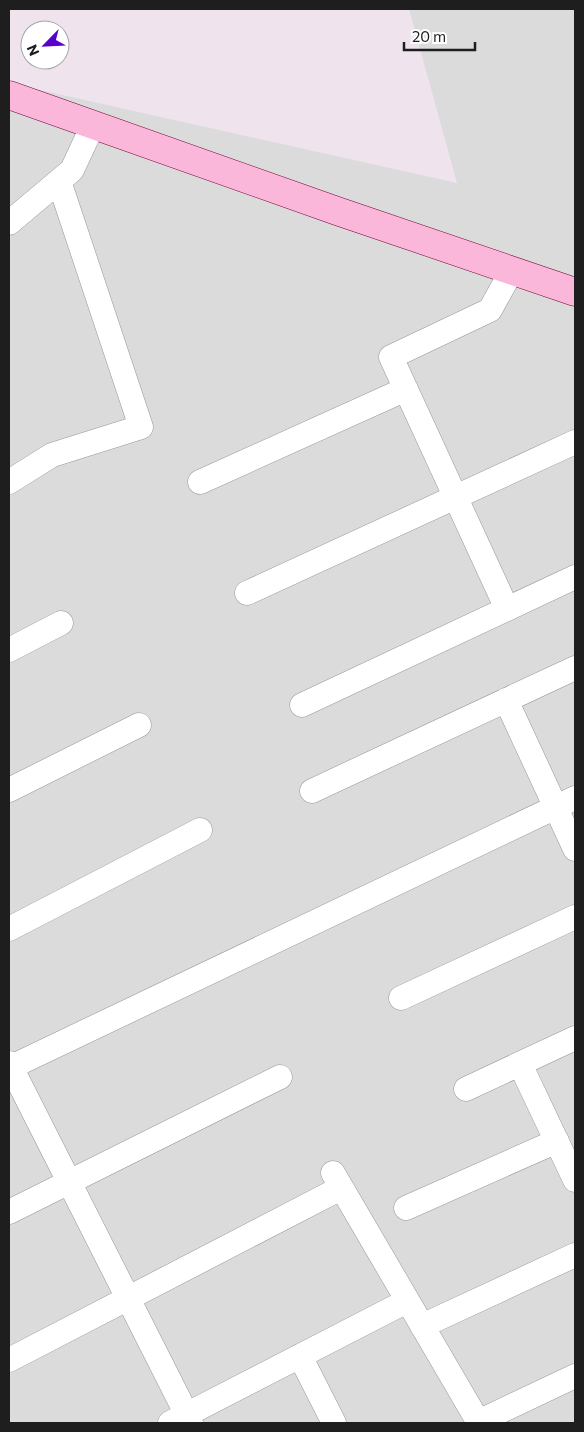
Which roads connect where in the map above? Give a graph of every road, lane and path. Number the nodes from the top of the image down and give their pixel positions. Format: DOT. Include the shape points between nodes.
graph roads {
  1 [pos="9,95"];
  2 [pos="92,125"];
  3 [pos="59,180"];
  4 [pos="9,223"];
  5 [pos="511,272"];
  6 [pos="575,292"];
  7 [pos="406,390"];
  8 [pos="575,442"];
  9 [pos="9,482"];
  10 [pos="200,482"];
  11 [pos="455,497"];
  12 [pos="575,577"];
  13 [pos="247,593"];
  14 [pos="506,609"];
  15 [pos="61,623"];
  16 [pos="9,650"];
  17 [pos="575,668"];
  18 [pos="506,700"];
  19 [pos="302,705"];
  20 [pos="139,725"];
  21 [pos="9,790"];
  22 [pos="312,791"];
  23 [pos="566,803"];
  24 [pos="200,830"];
  25 [pos="575,849"];
  26 [pos="575,917"];
  27 [pos="9,929"];
  28 [pos="401,998"];
  29 [pos="575,1038"];
  30 [pos="520,1064"];
  31 [pos="9,1066"];
  32 [pos="280,1077"];
  33 [pos="466,1089"];
  34 [pos="557,1141"];
  35 [pos="575,1180"];
  36 [pos="69,1182"];
  37 [pos="406,1208"];
  38 [pos="9,1212"];
  39 [pos="575,1254"];
  40 [pos="128,1299"];
  41 [pos="407,1301"];
  42 [pos="422,1326"];
  43 [pos="300,1356"];
  44 [pos="9,1360"];
  45 [pos="575,1376"];
  46 [pos="183,1420"];
  47 [pos="334,1423"];
  48 [pos="478,1423"];
  1 -- 2 [label="street"];
  2 -- 3 [label="street" via="72,170"];
  2 -- 5 [label="street"];
  3 -- 4 [label="street"];
  3 -- 9 [label="street" via="141,427 52,455"];
  5 -- 6 [label="street"];
  5 -- 7 [label="street" via="490,310 391,357"];
  7 -- 10 [label="street"];
  7 -- 11 [label="street"];
  8 -- 11 [label="street"];
  11 -- 13 [label="street"];
  11 -- 14 [label="street"];
  12 -- 14 [label="street"];
  14 -- 19 [label="street"];
  15 -- 16 [label="street"];
  17 -- 18 [label="street"];
  18 -- 22 [label="street"];
  18 -- 23 [label="street"];
  20 -- 21 [label="street"];
  23 -- 25 [label="street"];
  23 -- 31 [label="street"];
  24 -- 27 [label="street"];
  26 -- 28 [label="street"];
  29 -- 30 [label="street"];
  30 -- 33 [label="street"];
  30 -- 34 [label="street"];
  31 -- 36 [label="street"];
  32 -- 36 [label="street"];
  34 -- 35 [label="street"];
  34 -- 37 [label="street"];
  36 -- 38 [label="street"];
  36 -- 40 [label="street"];
  39 -- 42 [label="street"];
  40 -- 41 [label="street" via="337,1180"];
  40 -- 44 [label="street"];
  40 -- 46 [label="street"];
  41 -- 42 [label="street"];
  41 -- 43 [label="street"];
  42 -- 48 [label="street"];
  43 -- 46 [label="street"];
  43 -- 47 [label="street"];
  45 -- 48 [label="street"];
}
